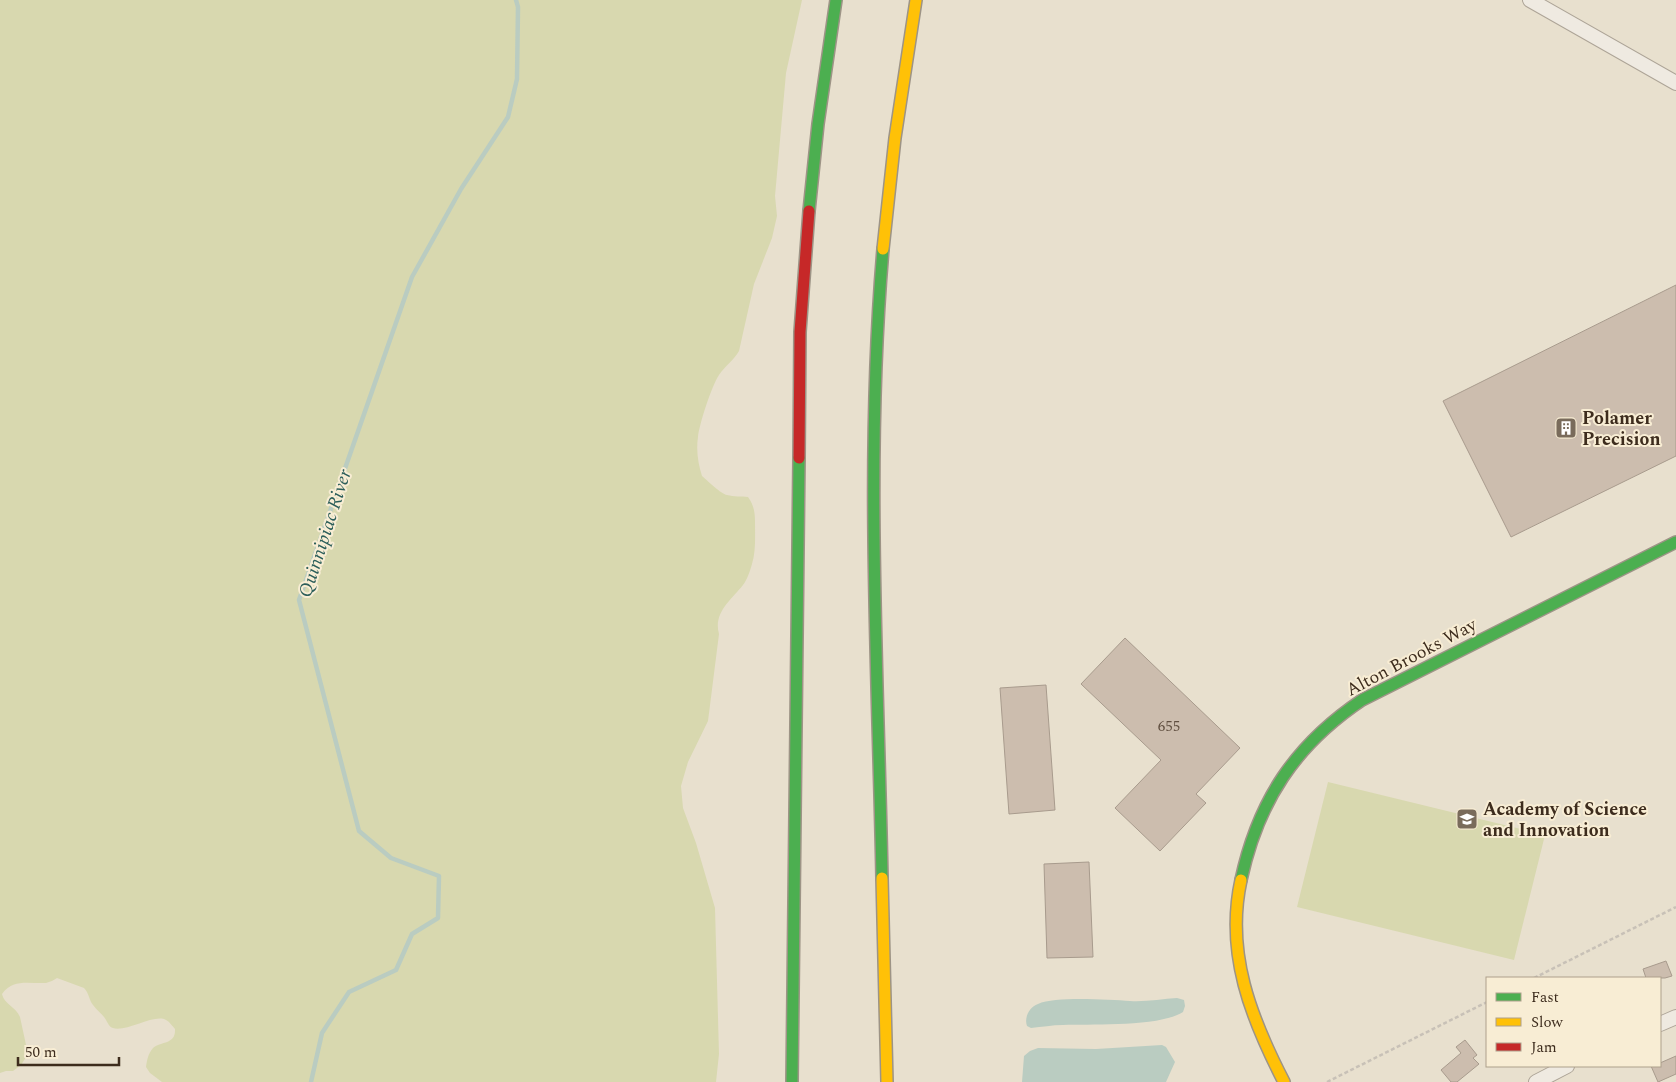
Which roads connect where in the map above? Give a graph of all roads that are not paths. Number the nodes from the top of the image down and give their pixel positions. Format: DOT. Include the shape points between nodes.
graph roads {
  1 [pos="836,0"];
  2 [pos="916,0"];
  3 [pos="1530,0"];
  4 [pos="1676,83"];
  5 [pos="1676,542"];
  6 [pos="1676,1017"];
  7 [pos="1661,1024"];
  8 [pos="1565,1067"];
  9 [pos="792,1082"];
  10 [pos="887,1082"];
  11 [pos="1284,1082"];
  12 [pos="1536,1082"];
  1 -- 9 [label="main road" via="815,147 800,332"];
  2 -- 10 [label="main road" via="899,99 886,209 874,404"];
  3 -- 4 [label="street"];
  5 -- 11 [label="main road, Alton Brooks Way" via="1362,700 1314,737 1280,780 1249,842 1239,887 1236,923 1245,993 1258,1030"];
  6 -- 7 [label="street"];
  8 -- 12 [label="street"];
}
